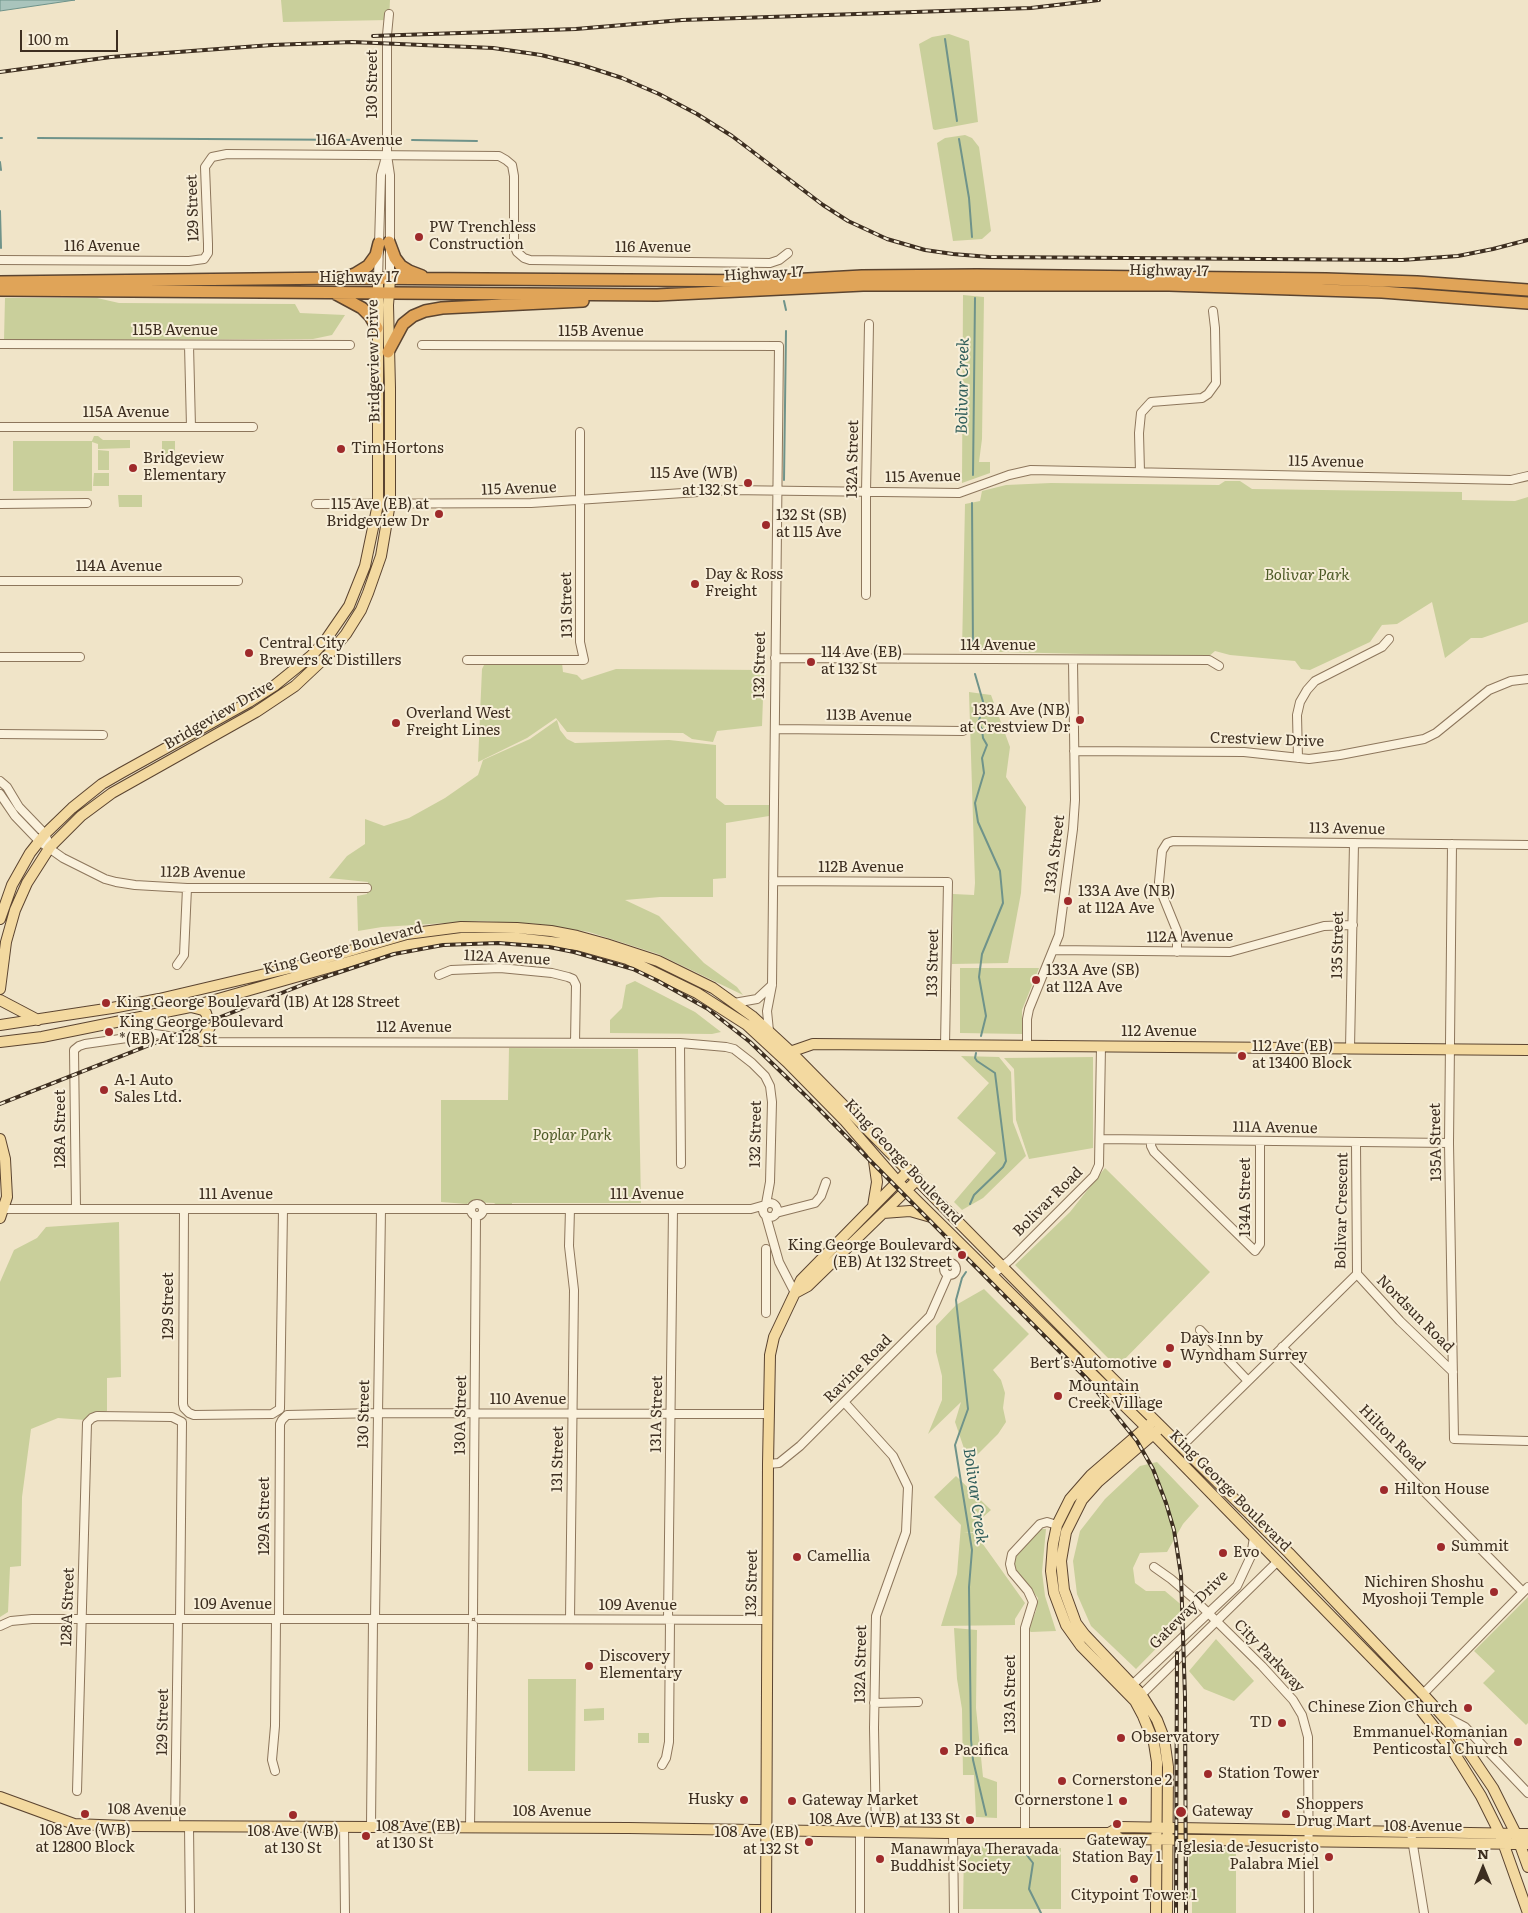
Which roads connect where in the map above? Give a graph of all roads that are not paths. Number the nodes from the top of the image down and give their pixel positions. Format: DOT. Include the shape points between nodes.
graph roads {
  1 [pos="389,14"];
  2 [pos="387,155"];
  3 [pos="212,157"];
  4 [pos="384,242"];
  5 [pos="517,252"];
  6 [pos="788,253"];
  7 [pos="204,259"];
  8 [pos="0,260"];
  9 [pos="340,278"];
  10 [pos="428,279"];
  11 [pos="0,282"];
  12 [pos="382,285"];
  13 [pos="0,290"];
  14 [pos="1528,290"];
  15 [pos="194,292"];
  16 [pos="335,293"];
  17 [pos="657,294"];
  18 [pos="1528,302"];
  19 [pos="1213,311"];
  20 [pos="869,324"];
  21 [pos="377,328"];
  22 [pos="0,344"];
  23 [pos="189,345"];
  24 [pos="350,345"];
  25 [pos="422,345"];
  26 [pos="779,346"];
  27 [pos="388,352"];
  28 [pos="0,427"];
  29 [pos="191,427"];
  30 [pos="253,427"];
  31 [pos="580,432"];
  32 [pos="1140,472"];
  33 [pos="1528,476"];
  34 [pos="778,490"];
  35 [pos="866,492"];
  36 [pos="579,501"];
  37 [pos="87,503"];
  38 [pos="0,504"];
  39 [pos="316,504"];
  40 [pos="378,504"];
  41 [pos="390,504"];
  42 [pos="0,580"];
  43 [pos="238,581"];
  44 [pos="866,595"];
  45 [pos="1389,638"];
  46 [pos="0,657"];
  47 [pos="80,657"];
  48 [pos="775,658"];
  49 [pos="466,660"];
  50 [pos="1073,660"];
  51 [pos="1219,666"];
  52 [pos="1528,679"];
  53 [pos="775,729"];
  54 [pos="963,731"];
  55 [pos="0,734"];
  56 [pos="103,735"];
  57 [pos="1074,750"];
  58 [pos="1298,758"];
  59 [pos="0,780"];
  60 [pos="0,794"];
  61 [pos="42,837"];
  62 [pos="1354,843"];
  63 [pos="1452,844"];
  64 [pos="1528,845"];
  65 [pos="50,847"];
  66 [pos="773,881"];
  67 [pos="948,882"];
  68 [pos="188,888"];
  69 [pos="366,888"];
  70 [pos="0,919"];
  71 [pos="1353,925"];
  72 [pos="1054,950"];
  73 [pos="1177,952"];
  74 [pos="178,965"];
  75 [pos="440,975"];
  76 [pos="772,985"];
  77 [pos="0,989"];
  78 [pos="0,1000"];
  79 [pos="734,1003"];
  80 [pos="190,1007"];
  81 [pos="38,1020"];
  82 [pos="0,1025"];
  83 [pos="769,1031"];
  84 [pos="201,1041"];
  85 [pos="0,1042"];
  86 [pos="575,1043"];
  87 [pos="680,1043"];
  88 [pos="946,1045"];
  89 [pos="1027,1045"];
  90 [pos="1101,1046"];
  91 [pos="1350,1048"];
  92 [pos="74,1050"];
  93 [pos="1449,1050"];
  94 [pos="1528,1050"];
  95 [pos="791,1052"];
  96 [pos="779,1056"];
  97 [pos="752,1063"];
  98 [pos="0,1138"];
  99 [pos="1101,1139"];
  100 [pos="1151,1140"];
  101 [pos="1260,1142"];
  102 [pos="1356,1143"];
  103 [pos="1449,1143"];
  104 [pos="873,1152"];
  105 [pos="681,1164"];
  106 [pos="909,1170"];
  107 [pos="918,1179"];
  108 [pos="826,1182"];
  109 [pos="898,1182"];
  110 [pos="906,1190"];
  111 [pos="872,1207"];
  112 [pos="76,1208"];
  113 [pos="184,1209"];
  114 [pos="282,1209"];
  115 [pos="381,1209"];
  116 [pos="470,1209"];
  117 [pos="483,1209"];
  118 [pos="570,1209"];
  119 [pos="672,1209"];
  120 [pos="1,1210"];
  121 [pos="770,1210"];
  122 [pos="883,1213"];
  123 [pos="476,1216"];
  124 [pos="934,1218"];
  125 [pos="766,1249"];
  126 [pos="780,1262"];
  127 [pos="1003,1266"];
  128 [pos="767,1267"];
  129 [pos="1357,1274"];
  130 [pos="948,1275"];
  131 [pos="992,1275"];
  132 [pos="795,1294"];
  133 [pos="766,1313"];
  134 [pos="1200,1330"];
  135 [pos="1282,1347"];
  136 [pos="1453,1372"];
  137 [pos="1248,1381"];
  138 [pos="845,1403"];
  139 [pos="378,1413"];
  140 [pos="474,1414"];
  141 [pos="572,1414"];
  142 [pos="670,1414"];
  143 [pos="769,1414"];
  144 [pos="287,1415"];
  145 [pos="182,1422"];
  146 [pos="1158,1424"];
  147 [pos="1149,1431"];
  148 [pos="1528,1441"];
  149 [pos="1182,1446"];
  150 [pos="768,1464"];
  151 [pos="1058,1525"];
  152 [pos="1254,1537"];
  153 [pos="1278,1561"];
  154 [pos="1154,1567"];
  155 [pos="1526,1590"];
  156 [pos="1208,1613"];
  157 [pos="82,1619"];
  158 [pos="179,1619"];
  159 [pos="278,1619"];
  160 [pos="374,1619"];
  161 [pos="570,1619"];
  162 [pos="669,1619"];
  163 [pos="473,1620"];
  164 [pos="767,1620"];
  165 [pos="1216,1621"];
  166 [pos="0,1626"];
  167 [pos="1129,1688"];
  168 [pos="1423,1694"];
  169 [pos="1138,1698"];
  170 [pos="918,1702"];
  171 [pos="874,1703"];
  172 [pos="1442,1715"];
  173 [pos="662,1765"];
  174 [pos="275,1772"];
  175 [pos="77,1791"];
  176 [pos="1528,1793"];
  177 [pos="0,1797"];
  178 [pos="175,1826"];
  179 [pos="188,1826"];
  180 [pos="344,1826"];
  181 [pos="371,1826"];
  182 [pos="470,1827"];
  183 [pos="1162,1828"];
  184 [pos="766,1829"];
  185 [pos="860,1832"];
  186 [pos="876,1832"];
  187 [pos="953,1833"];
  188 [pos="1025,1833"];
  189 [pos="1109,1833"];
  190 [pos="1528,1834"];
  191 [pos="1308,1836"];
  192 [pos="1412,1837"];
  193 [pos="1502,1838"];
  194 [pos="1162,1839"];
  195 [pos="1521,1841"];
  196 [pos="1528,1867"];
  197 [pos="190,1913"];
  198 [pos="345,1913"];
  199 [pos="766,1913"];
  200 [pos="860,1913"];
  201 [pos="954,1913"];
  202 [pos="1156,1913"];
  203 [pos="1167,1913"];
  204 [pos="1309,1913"];
  205 [pos="1424,1913"];
  206 [pos="1528,1913"];
  1 -- 2 [label="street, 130 Street"];
  2 -- 3 [label="street, 116A Avenue" via="228,154"];
  2 -- 4 [label="street, 130 Street" via="390,175"];
  2 -- 5 [label="street, 116A Avenue" via="499,156 506,160 512,165 514,176 514,245"];
  3 -- 7 [label="street, 129 Street" via="205,167 208,253"];
  4 -- 9 [label="highway" via="368,266"];
  4 -- 10 [label="highway" via="401,266"];
  4 -- 12 [label="street, 130 Street"];
  4 -- 12 [label="street, 130 Street"];
  5 -- 6 [label="street, 116 Avenue" via="530,260 696,262 770,262"];
  7 -- 8 [label="street, 116 Avenue"];
  9 -- 11 [label="highway, Highway 17"];
  9 -- 12 [label="highway, Highway 17"];
  10 -- 12 [label="highway, Highway 17"];
  10 -- 14 [label="highway, Highway 17" via="772,281 978,275 1382,280"];
  12 -- 15 [label="highway" via="232,287"];
  12 -- 16 [label="highway, Highway 17"];
  12 -- 17 [label="highway, Highway 17"];
  12 -- 21 [label="main road, Bridgeview Drive"];
  12 -- 27 [label="main road, Bridgeview Drive"];
  13 -- 15 [label="highway, Highway 17"];
  15 -- 16 [label="highway, Highway 17"];
  16 -- 21 [label="highway" via="362,308"];
  17 -- 18 [label="highway, Highway 17" via="863,285 1159,285 1363,291"];
  17 -- 27 [label="highway" via="432,310 407,319"];
  19 -- 32 [label="street" via="1216,383 1202,398 1151,402 1141,414"];
  20 -- 35 [label="street, 132A Street"];
  21 -- 40 [label="main road, Bridgeview Drive"];
  22 -- 23 [label="street, 115B Avenue"];
  23 -- 24 [label="street, 115B Avenue"];
  23 -- 29 [label="street"];
  25 -- 26 [label="street, 115B Avenue"];
  26 -- 34 [label="street, 132 Street"];
  27 -- 41 [label="main road, Bridgeview Drive"];
  28 -- 29 [label="street, 115A Avenue"];
  29 -- 30 [label="street, 115A Avenue"];
  31 -- 36 [label="street, 131 Street"];
  32 -- 33 [label="street, 115 Avenue" via="1511,480"];
  32 -- 35 [label="street, 115 Avenue" via="1031,470 959,493"];
  34 -- 35 [label="street, 115 Avenue"];
  34 -- 36 [label="street, 115 Avenue" via="729,490"];
  34 -- 48 [label="street, 132 Street"];
  35 -- 44 [label="street, 132A Street"];
  36 -- 41 [label="street, 115 Avenue"];
  36 -- 49 [label="street, 131 Street" via="580,642 584,660"];
  37 -- 38 [label="street"];
  39 -- 40 [label="street, 115 Avenue"];
  40 -- 41 [label="street, 115 Avenue"];
  40 -- 61 [label="main road, Bridgeview Drive" via="358,586 336,626 311,656 249,702 102,784"];
  41 -- 65 [label="main road, Bridgeview Drive" via="380,556 368,593 346,634 330,653 277,700 112,793 81,816"];
  42 -- 43 [label="street, 114A Avenue"];
  45 -- 58 [label="street" via="1382,647 1315,681 1306,690 1297,715"];
  46 -- 47 [label="street"];
  48 -- 50 [label="street, 114 Avenue"];
  48 -- 53 [label="street, 132 Street"];
  50 -- 51 [label="street, 114 Avenue" via="1209,660"];
  50 -- 57 [label="street, 133A Street"];
  52 -- 58 [label="street, Crestview Drive" via="1511,681 1489,690 1424,740 1330,757"];
  53 -- 54 [label="street, 113B Avenue"];
  53 -- 66 [label="street, 132 Street"];
  55 -- 56 [label="street"];
  57 -- 58 [label="street, Crestview Drive" via="1244,752"];
  57 -- 72 [label="street, 133A Street" via="1073,829 1059,935"];
  59 -- 61 [label="street"];
  60 -- 61 [label="street" via="15,816"];
  61 -- 65 [label="street, 112B Avenue"];
  61 -- 70 [label="main road, Bridgeview Drive" via="16,877"];
  62 -- 63 [label="street, 113 Avenue"];
  62 -- 71 [label="street, 135 Street"];
  62 -- 73 [label="street, 113 Avenue" via="1167,843 1162,852 1159,882 1175,922"];
  63 -- 64 [label="street, 113 Avenue"];
  63 -- 93 [label="street, 135A Street"];
  65 -- 68 [label="street, 112B Avenue" via="63,858 104,879 135,886"];
  65 -- 77 [label="main road, Bridgeview Drive" via="27,883 15,910 6,942"];
  66 -- 67 [label="street, 112B Avenue"];
  66 -- 76 [label="street, 132 Street"];
  67 -- 88 [label="street, 133 Street"];
  68 -- 69 [label="street, 112B Avenue"];
  68 -- 74 [label="street" via="184,955"];
  71 -- 73 [label="street, 112A Avenue" via="1324,926 1237,951"];
  71 -- 91 [label="street, 135 Street"];
  72 -- 73 [label="street, 112A Avenue"];
  72 -- 89 [label="street, 133A Street" via="1029,1009"];
  75 -- 86 [label="street, 112A Avenue" via="451,970 500,968 552,973 573,979 576,985"];
  76 -- 79 [label="street" via="757,999"];
  76 -- 83 [label="street, 132 Street" via="767,1009"];
  78 -- 81 [label="main road"];
  79 -- 81 [label="main road, King George Boulevard" via="658,961 606,944 551,931 477,927 407,934 299,966 206,988"];
  79 -- 83 [label="main road, King George Boulevard"];
  80 -- 84 [label="main road" via="206,1013 210,1027"];
  80 -- 85 [label="main road, King George Boulevard" via="42,1037"];
  80 -- 96 [label="main road, King George Boulevard" via="408,944 462,938 516,938 577,945 627,959 654,971 717,1004 747,1025"];
  81 -- 82 [label="main road, King George Boulevard"];
  83 -- 95 [label="main road, King George Boulevard"];
  84 -- 86 [label="street, 112 Avenue"];
  84 -- 92 [label="street, 112 Avenue" via="155,1034 85,1044"];
  86 -- 87 [label="street, 112 Avenue"];
  87 -- 97 [label="street, 112 Avenue" via="734,1049"];
  87 -- 105 [label="street"];
  88 -- 89 [label="main road, 112 Avenue"];
  88 -- 95 [label="main road, 112 Avenue" via="813,1044"];
  89 -- 90 [label="main road, 112 Avenue"];
  90 -- 91 [label="main road, 112 Avenue"];
  90 -- 99 [label="street, Bolivar Road"];
  91 -- 93 [label="main road, 112 Avenue"];
  92 -- 112 [label="street, 128A Street"];
  93 -- 94 [label="main road, 112 Avenue"];
  93 -- 103 [label="street, 135A Street"];
  95 -- 96 [label="main road, 112 Avenue"];
  95 -- 106 [label="main road, King George Boulevard"];
  96 -- 104 [label="main road, King George Boulevard"];
  97 -- 121 [label="street, 132 Street" via="765,1076 772,1093"];
  98 -- 120 [label="main road" via="7,1197"];
  99 -- 100 [label="street, 111A Avenue"];
  99 -- 127 [label="street, Bolivar Road" via="1100,1165 1094,1176"];
  100 -- 101 [label="street, 111A Avenue"];
  100 -- 101 [label="street, 134A Street" via="1154,1152 1255,1251 1260,1244"];
  101 -- 102 [label="street, 111A Avenue"];
  102 -- 103 [label="street, 111A Avenue"];
  102 -- 129 [label="street, Bolivar Crescent"];
  103 -- 136 [label="street, 135A Street"];
  104 -- 109 [label="main road, King George Boulevard"];
  104 -- 111 [label="main road" via="877,1182"];
  106 -- 107 [label="main road, King George Boulevard"];
  106 -- 109 [label="main road"];
  107 -- 110 [label="main road"];
  107 -- 127 [label="main road, King George Boulevard"];
  108 -- 121 [label="street, 111 Avenue" via="815,1204"];
  109 -- 110 [label="main road, King George Boulevard"];
  109 -- 111 [label="main road"];
  110 -- 122 [label="main road"];
  110 -- 124 [label="main road, King George Boulevard"];
  111 -- 132 [label="main road" via="801,1280"];
  112 -- 113 [label="street, 111 Avenue"];
  112 -- 120 [label="street, 111 Avenue"];
  113 -- 114 [label="street, 111 Avenue"];
  113 -- 114 [label="street, 129 Street" via="182,1404 194,1415 272,1414 280,1408"];
  114 -- 115 [label="street, 111 Avenue"];
  115 -- 116 [label="street, 111 Avenue"];
  115 -- 139 [label="street, 130 Street"];
  116 -- 117 [label="street" via="476,1203"];
  116 -- 123 [label="street"];
  117 -- 118 [label="street, 111 Avenue"];
  117 -- 123 [label="street" via="481,1215"];
  118 -- 119 [label="street, 111 Avenue"];
  118 -- 141 [label="street, 131 Street" via="569,1246 574,1290"];
  119 -- 121 [label="street, 111 Avenue"];
  119 -- 142 [label="street, 131A Street"];
  121 -- 126 [label="street, 132 Street"];
  122 -- 124 [label="main road" via="910,1211"];
  122 -- 132 [label="main road" via="808,1286"];
  123 -- 140 [label="street, 130A Street"];
  124 -- 131 [label="main road, King George Boulevard"];
  125 -- 128 [label="street"];
  126 -- 128 [label="street"];
  126 -- 132 [label="street, 132 Street"];
  127 -- 131 [label="street, Bolivar Road"];
  127 -- 146 [label="main road, King George Boulevard"];
  128 -- 133 [label="street"];
  129 -- 135 [label="street, Bolivar Crescent"];
  129 -- 136 [label="street, Nordsun Road"];
  130 -- 138 [label="street, Ravine Road" via="930,1316"];
  131 -- 147 [label="main road, King George Boulevard"];
  132 -- 143 [label="main road, 132 Street" via="774,1337 770,1355"];
  134 -- 137 [label="street"];
  135 -- 137 [label="street, Bolivar Crescent"];
  135 -- 155 [label="street, Hilton Road"];
  136 -- 148 [label="street, 135A Street" via="1454,1439"];
  137 -- 149 [label="street, Bolivar Crescent"];
  138 -- 150 [label="street, Ravine Road" via="786,1458 779,1463"];
  138 -- 171 [label="street, 132A Street" via="893,1456 908,1487 906,1532 876,1616"];
  139 -- 140 [label="street, 110 Avenue"];
  139 -- 144 [label="street, 110 Avenue"];
  139 -- 160 [label="street, 130 Street"];
  140 -- 141 [label="street, 110 Avenue"];
  140 -- 163 [label="street, 130A Street"];
  141 -- 142 [label="street, 110 Avenue"];
  141 -- 161 [label="street, 131 Street"];
  142 -- 143 [label="street, 110 Avenue"];
  142 -- 162 [label="street, 131A Street"];
  143 -- 150 [label="main road, 132 Street"];
  144 -- 159 [label="street, 129A Street" via="280,1424"];
  145 -- 157 [label="street, 128A Street" via="176,1417 97,1416 87,1423"];
  145 -- 158 [label="street, 129 Street"];
  146 -- 147 [label="main road"];
  146 -- 149 [label="main road, King George Boulevard"];
  147 -- 151 [label="main road" via="1080,1487 1070,1499"];
  147 -- 152 [label="main road, King George Boulevard"];
  147 -- 167 [label="main road" via="1082,1500 1066,1532 1061,1561 1064,1590 1076,1623"];
  149 -- 168 [label="main road, King George Boulevard"];
  150 -- 164 [label="main road, 132 Street"];
  151 -- 167 [label="main road" via="1051,1571 1060,1614 1077,1640"];
  151 -- 188 [label="street, 133A Street" via="1040,1524 1012,1554 1010,1564 1033,1602 1026,1628"];
  152 -- 153 [label="main road, King George Boulevard"];
  152 -- 156 [label="street, Gateway Drive" via="1251,1556 1237,1586"];
  153 -- 165 [label="street, Gateway Drive"];
  153 -- 193 [label="main road, King George Boulevard" via="1413,1700 1453,1751"];
  154 -- 156 [label="street, City Parkway"];
  155 -- 168 [label="street"];
  156 -- 165 [label="street, City Parkway"];
  156 -- 167 [label="street, Gateway Drive"];
  157 -- 158 [label="street, 109 Avenue"];
  157 -- 166 [label="street, 109 Avenue" via="24,1619"];
  157 -- 175 [label="street, 128A Street"];
  158 -- 159 [label="street, 109 Avenue"];
  158 -- 178 [label="street, 129 Street"];
  159 -- 160 [label="street, 109 Avenue"];
  159 -- 174 [label="street, 129A Street" via="272,1760"];
  160 -- 163 [label="street, 109 Avenue"];
  160 -- 181 [label="street, 130 Street"];
  161 -- 162 [label="street, 109 Avenue"];
  161 -- 163 [label="street, 109 Avenue"];
  162 -- 164 [label="street, 109 Avenue"];
  162 -- 173 [label="street, 131A Street" via="669,1742"];
  163 -- 182 [label="street, 130A Street"];
  164 -- 184 [label="main road, 132 Street"];
  165 -- 169 [label="street, Gateway Drive"];
  165 -- 191 [label="street, City Parkway" via="1273,1676 1302,1715 1308,1737"];
  167 -- 169 [label="main road"];
  168 -- 172 [label="main road, King George Boulevard"];
  169 -- 183 [label="main road" via="1157,1720 1164,1738 1168,1767"];
  170 -- 171 [label="street"];
  171 -- 186 [label="street, 132A Street"];
  172 -- 176 [label="street, King George Boulevard" via="1465,1727"];
  172 -- 195 [label="main road, King George Boulevard" via="1477,1762"];
  177 -- 178 [label="main road, 108 Avenue" via="74,1824"];
  178 -- 179 [label="main road, 108 Avenue"];
  179 -- 180 [label="main road, 108 Avenue"];
  179 -- 197 [label="street"];
  180 -- 181 [label="main road, 108 Avenue"];
  180 -- 198 [label="street"];
  181 -- 182 [label="main road, 108 Avenue"];
  182 -- 184 [label="main road, 108 Avenue"];
  183 -- 189 [label="main road, 108 Avenue" via="1120,1827"];
  183 -- 191 [label="main road, 108 Avenue"];
  183 -- 194 [label="main road"];
  184 -- 185 [label="main road, 108 Avenue"];
  184 -- 199 [label="main road, 132 Street"];
  185 -- 186 [label="main road, 108 Avenue"];
  185 -- 200 [label="street"];
  186 -- 187 [label="main road, 108 Avenue"];
  187 -- 188 [label="main road, 108 Avenue"];
  187 -- 201 [label="street"];
  188 -- 189 [label="main road, 108 Avenue"];
  189 -- 194 [label="main road, 108 Avenue" via="1121,1839"];
  190 -- 195 [label="main road, 108 Avenue"];
  191 -- 192 [label="main road, 108 Avenue"];
  191 -- 194 [label="main road, 108 Avenue"];
  191 -- 204 [label="street, City Parkway"];
  192 -- 193 [label="main road, 108 Avenue"];
  192 -- 205 [label="street"];
  193 -- 195 [label="main road, 108 Avenue"];
  193 -- 206 [label="main road, King George Boulevard"];
  194 -- 202 [label="main road"];
  194 -- 203 [label="main road"];
  195 -- 196 [label="main road, King George Boulevard"];
}
